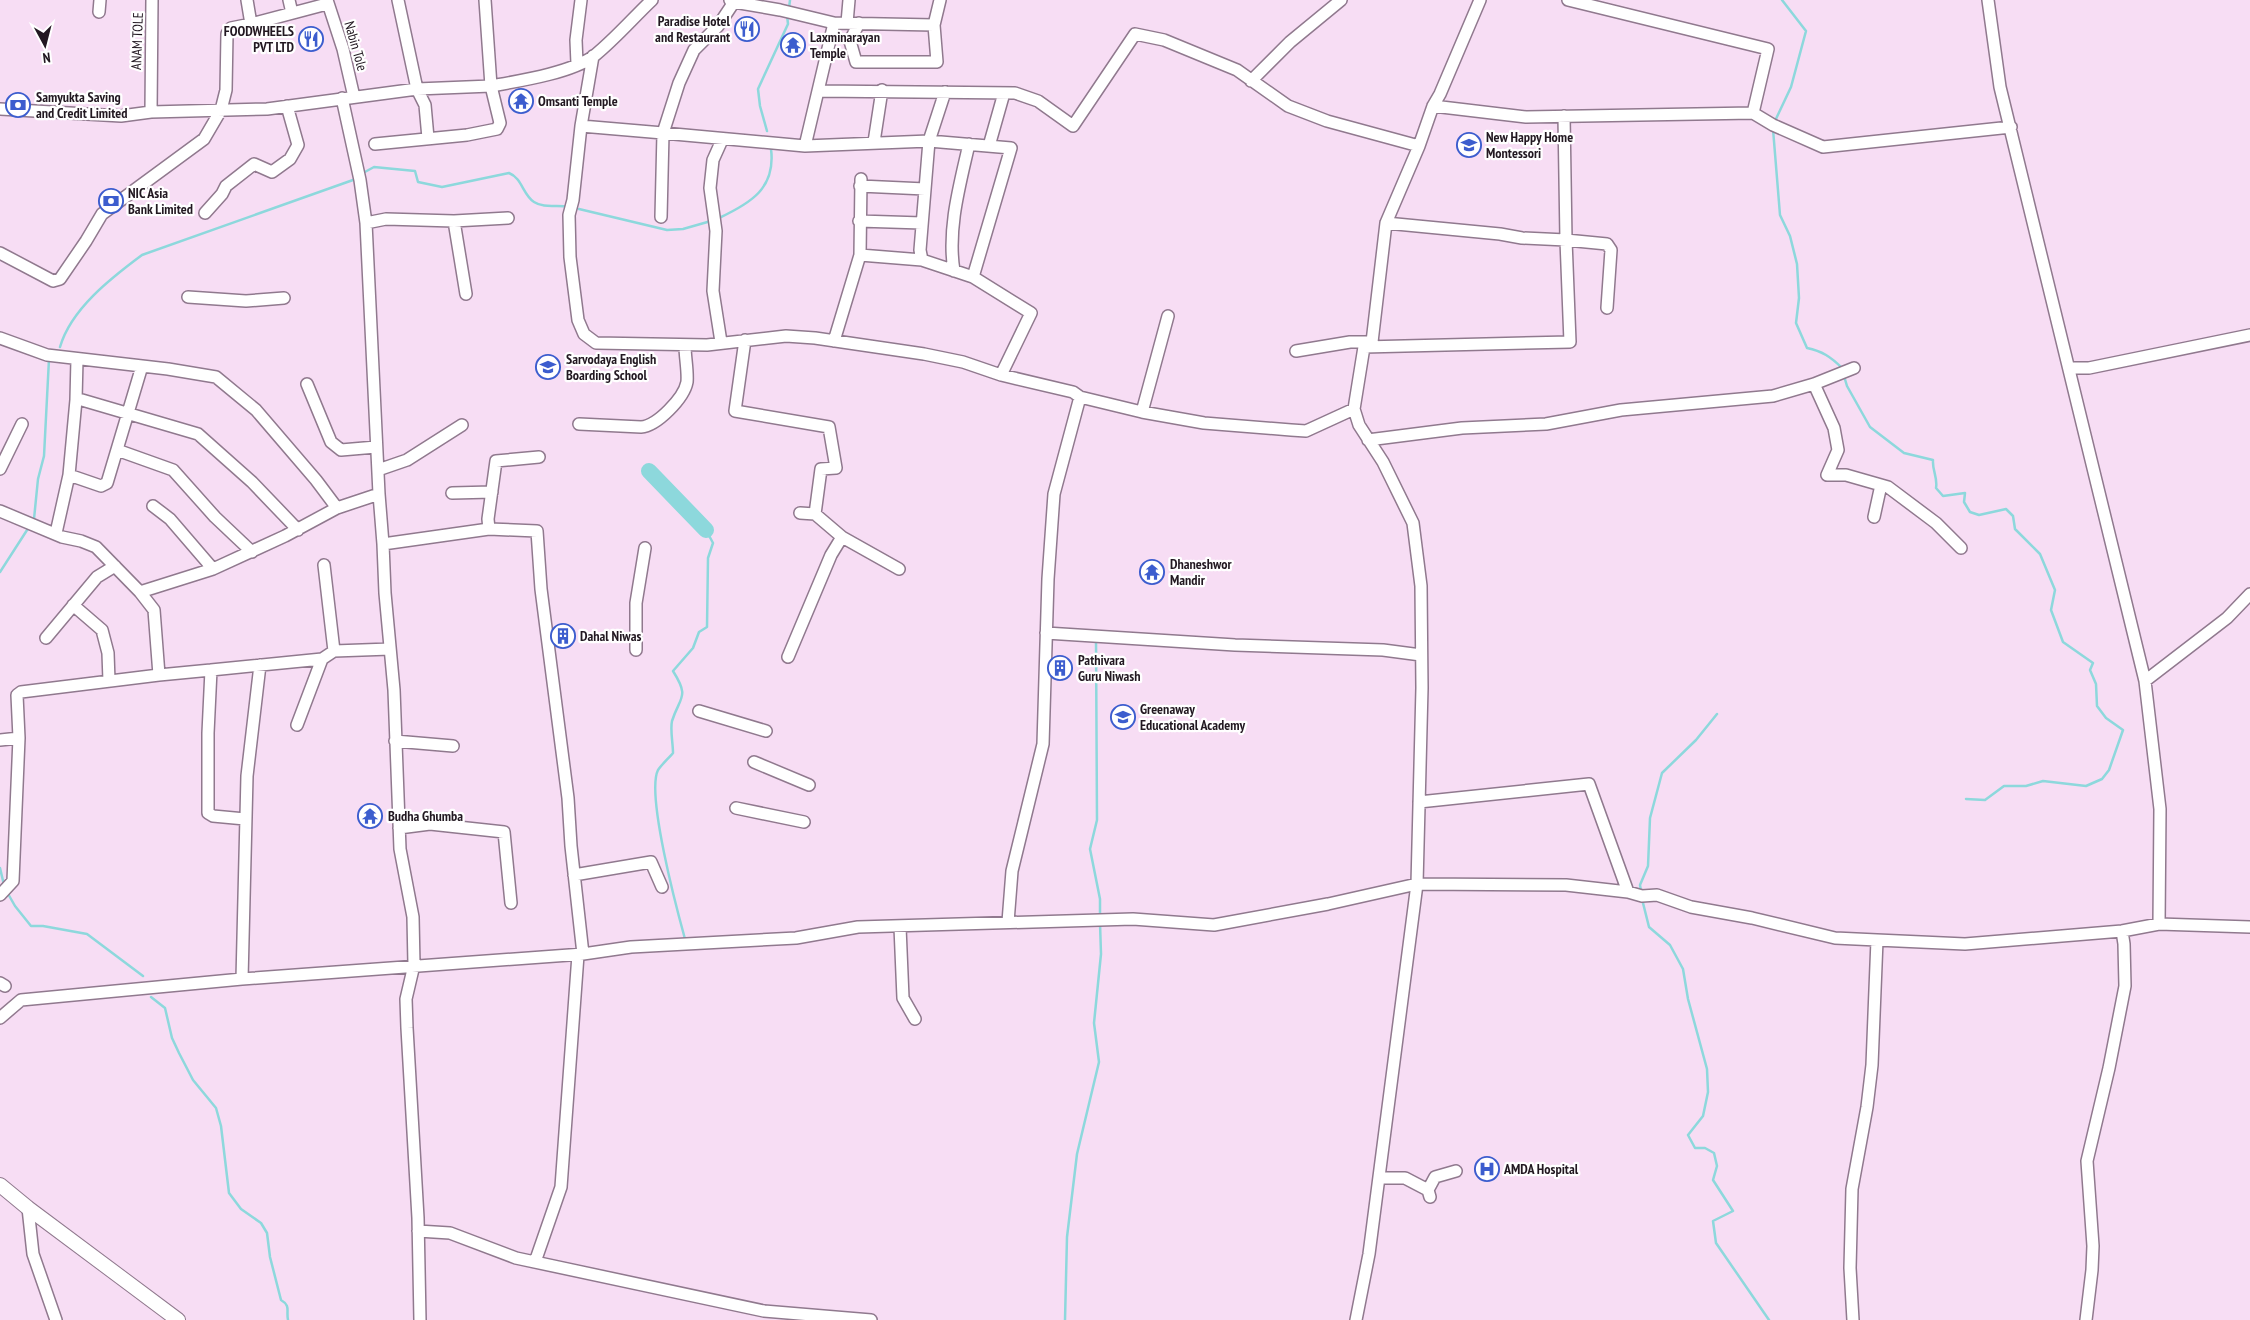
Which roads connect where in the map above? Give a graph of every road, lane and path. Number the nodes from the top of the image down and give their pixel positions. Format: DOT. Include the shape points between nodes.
graph roads {
  1 [pos="100,0"];
  2 [pos="152,0"];
  3 [pos="247,0"];
  4 [pos="289,0"];
  5 [pos="398,0"];
  6 [pos="485,0"];
  7 [pos="581,0"];
  8 [pos="652,0"];
  9 [pos="849,0"];
  10 [pos="940,0"];
  11 [pos="1341,0"];
  12 [pos="1480,0"];
  13 [pos="1568,0"];
  14 [pos="1988,0"];
  15 [pos="732,1"];
  16 [pos="327,2"];
  17 [pos="98,12"];
  18 [pos="292,13"];
  19 [pos="834,23"];
  20 [pos="847,23"];
  21 [pos="859,23"];
  22 [pos="252,24"];
  23 [pos="934,25"];
  24 [pos="593,56"];
  25 [pos="577,64"];
  26 [pos="1251,81"];
  27 [pos="491,86"];
  28 [pos="417,89"];
  29 [pos="882,90"];
  30 [pos="819,91"];
  31 [pos="945,92"];
  32 [pos="1004,93"];
  33 [pos="354,97"];
  34 [pos="342,98"];
  35 [pos="287,106"];
  36 [pos="1433,106"];
  37 [pos="0,109"];
  38 [pos="221,110"];
  39 [pos="151,112"];
  40 [pos="1753,113"];
  41 [pos="1564,116"];
  42 [pos="582,126"];
  43 [pos="2011,127"];
  44 [pos="663,133"];
  45 [pos="428,138"];
  46 [pos="722,140"];
  47 [pos="928,140"];
  48 [pos="874,142"];
  49 [pos="375,144"];
  50 [pos="969,144"];
  51 [pos="805,146"];
  52 [pos="989,146"];
  53 [pos="1419,146"];
  54 [pos="925,189"];
  55 [pos="205,213"];
  56 [pos="661,217"];
  57 [pos="508,218"];
  58 [pos="454,221"];
  59 [pos="859,221"];
  60 [pos="366,223"];
  61 [pos="922,223"];
  62 [pos="1386,223"];
  63 [pos="1566,240"];
  64 [pos="0,253"];
  65 [pos="860,255"];
  66 [pos="922,260"];
  67 [pos="954,271"];
  68 [pos="973,277"];
  69 [pos="466,294"];
  70 [pos="188,297"];
  71 [pos="284,298"];
  72 [pos="1607,308"];
  73 [pos="1168,316"];
  74 [pos="2250,335"];
  75 [pos="0,338"];
  76 [pos="745,340"];
  77 [pos="834,341"];
  78 [pos="721,342"];
  79 [pos="1368,345"];
  80 [pos="685,346"];
  81 [pos="1296,351"];
  82 [pos="77,359"];
  83 [pos="142,366"];
  84 [pos="1854,368"];
  85 [pos="2069,368"];
  86 [pos="1000,375"];
  87 [pos="307,384"];
  88 [pos="1814,384"];
  89 [pos="1080,397"];
  90 [pos="76,400"];
  91 [pos="1354,409"];
  92 [pos="1142,412"];
  93 [pos="127,413"];
  94 [pos="22,424"];
  95 [pos="579,424"];
  96 [pos="462,425"];
  97 [pos="1368,440"];
  98 [pos="376,447"];
  99 [pos="117,450"];
  100 [pos="539,457"];
  101 [pos="0,469"];
  102 [pos="378,470"];
  103 [pos="69,475"];
  104 [pos="1881,484"];
  105 [pos="492,492"];
  106 [pos="452,493"];
  107 [pos="379,494"];
  108 [pos="153,506"];
  109 [pos="337,508"];
  110 [pos="0,511"];
  111 [pos="800,513"];
  112 [pos="815,514"];
  113 [pos="1874,517"];
  114 [pos="489,529"];
  115 [pos="298,530"];
  116 [pos="56,533"];
  117 [pos="842,537"];
  118 [pos="383,544"];
  119 [pos="645,548"];
  120 [pos="1961,548"];
  121 [pos="252,552"];
  122 [pos="324,565"];
  123 [pos="115,566"];
  124 [pos="214,569"];
  125 [pos="899,570"];
  126 [pos="140,592"];
  127 [pos="2250,594"];
  128 [pos="73,606"];
  129 [pos="1046,633"];
  130 [pos="46,638"];
  131 [pos="390,649"];
  132 [pos="636,650"];
  133 [pos="334,651"];
  134 [pos="1421,655"];
  135 [pos="788,657"];
  136 [pos="322,659"];
  137 [pos="260,665"];
  138 [pos="211,670"];
  139 [pos="159,675"];
  140 [pos="109,681"];
  141 [pos="2145,682"];
  142 [pos="699,711"];
  143 [pos="297,725"];
  144 [pos="766,731"];
  145 [pos="19,738"];
  146 [pos="0,740"];
  147 [pos="395,741"];
  148 [pos="453,746"];
  149 [pos="754,762"];
  150 [pos="809,785"];
  151 [pos="1419,802"];
  152 [pos="736,808"];
  153 [pos="245,819"];
  154 [pos="804,822"];
  155 [pos="399,828"];
  156 [pos="574,875"];
  157 [pos="1417,884"];
  158 [pos="662,887"];
  159 [pos="4,891"];
  160 [pos="1628,892"];
  161 [pos="511,903"];
  162 [pos="1008,922"];
  163 [pos="2160,924"];
  164 [pos="900,927"];
  165 [pos="2250,927"];
  166 [pos="2122,931"];
  167 [pos="1877,940"];
  168 [pos="580,955"];
  169 [pos="414,965"];
  170 [pos="242,979"];
  171 [pos="0,1018"];
  172 [pos="915,1018"];
  173 [pos="1456,1171"];
  174 [pos="1379,1178"];
  175 [pos="0,1185"];
  176 [pos="28,1208"];
  177 [pos="418,1231"];
  178 [pos="535,1262"];
  179 [pos="56,1320"];
  180 [pos="178,1320"];
  181 [pos="420,1320"];
  182 [pos="871,1320"];
  183 [pos="1356,1320"];
  184 [pos="1853,1320"];
  185 [pos="2086,1320"];
  1 -- 17 [label="street"];
  2 -- 39 [label="street, ANAM TOLE"];
  3 -- 22 [label="street"];
  4 -- 18 [label="street"];
  5 -- 28 [label="street"];
  6 -- 27 [label="street"];
  7 -- 25 [label="street"];
  8 -- 24 [label="street"];
  9 -- 20 [label="street"];
  10 -- 23 [label="street"];
  11 -- 26 [label="street" via="1290,42"];
  12 -- 36 [label="street"];
  13 -- 40 [label="street" via="1768,49"];
  14 -- 43 [label="street" via="2000,87"];
  15 -- 19 [label="street"];
  15 -- 44 [label="street" via="718,26 694,50 678,83"];
  16 -- 18 [label="street, Nabin Tole"];
  16 -- 33 [label="street, Nabin Tole" via="343,49"];
  18 -- 22 [label="street, Nabin Tole"];
  19 -- 20 [label="street"];
  19 -- 30 [label="street"];
  20 -- 21 [label="street"];
  21 -- 23 [label="street"];
  21 -- 23 [label="street" via="850,41 856,62 937,62"];
  22 -- 38 [label="street, Nabin Tole" via="231,28 227,34 226,90"];
  24 -- 25 [label="street"];
  24 -- 42 [label="street"];
  25 -- 27 [label="street" via="535,78"];
  26 -- 32 [label="street" via="1237,70 1202,54 1164,40 1135,34 1074,126 1038,102 1015,93"];
  26 -- 53 [label="street" via="1288,106 1327,121"];
  27 -- 28 [label="street"];
  27 -- 45 [label="street" via="500,123 497,129"];
  28 -- 33 [label="street"];
  28 -- 45 [label="street" via="425,105"];
  29 -- 30 [label="street"];
  29 -- 31 [label="street"];
  29 -- 48 [label="street"];
  30 -- 51 [label="street"];
  31 -- 32 [label="street"];
  31 -- 47 [label="street"];
  32 -- 52 [label="street"];
  33 -- 34 [label="street"];
  34 -- 35 [label="street"];
  34 -- 60 [label="street"];
  35 -- 38 [label="street"];
  35 -- 55 [label="street" via="298,145 290,159 272,172 254,164 226,186"];
  36 -- 41 [label="street" via="1526,117"];
  36 -- 53 [label="street"];
  37 -- 39 [label="street" via="121,116"];
  38 -- 39 [label="street"];
  38 -- 64 [label="street, Nabin Tole" via="204,139 102,214 60,279 54,281"];
  40 -- 41 [label="street"];
  40 -- 43 [label="street" via="1823,147"];
  41 -- 63 [label="street"];
  42 -- 44 [label="street"];
  42 -- 80 [label="street" via="569,215 575,306 584,334 596,343"];
  43 -- 85 [label="street"];
  44 -- 46 [label="street"];
  44 -- 56 [label="street"];
  45 -- 49 [label="street"];
  46 -- 51 [label="street"];
  46 -- 78 [label="street" via="713,160 710,188 716,216 713,291"];
  47 -- 48 [label="street"];
  47 -- 50 [label="street"];
  47 -- 54 [label="street"];
  48 -- 51 [label="street"];
  50 -- 52 [label="street"];
  50 -- 67 [label="street" via="954,224 951,253"];
  52 -- 68 [label="street" via="1011,148"];
  53 -- 62 [label="street"];
  54 -- 59 [label="street" via="860,183"];
  54 -- 61 [label="street"];
  57 -- 58 [label="street"];
  58 -- 60 [label="street" via="386,218"];
  58 -- 69 [label="street"];
  59 -- 61 [label="street"];
  59 -- 65 [label="street"];
  60 -- 98 [label="street"];
  61 -- 66 [label="street"];
  62 -- 63 [label="street"];
  62 -- 79 [label="street"];
  63 -- 72 [label="street" via="1607,244 1611,250"];
  63 -- 79 [label="street" via="1571,339 1568,344"];
  65 -- 66 [label="street"];
  65 -- 77 [label="street"];
  66 -- 67 [label="street"];
  67 -- 68 [label="street"];
  68 -- 86 [label="street" via="1032,313"];
  70 -- 71 [label="street" via="246,301"];
  73 -- 92 [label="street"];
  74 -- 85 [label="street" via="2089,368"];
  75 -- 82 [label="street" via="47,355"];
  76 -- 77 [label="street" via="786,336"];
  76 -- 78 [label="street"];
  76 -- 112 [label="street" via="735,411 829,427 836,468 821,469"];
  77 -- 86 [label="street" via="924,354 963,362"];
  78 -- 80 [label="street"];
  79 -- 81 [label="street" via="1350,342"];
  79 -- 91 [label="street"];
  80 -- 95 [label="street" via="687,383 658,420 641,427"];
  82 -- 83 [label="street"];
  82 -- 90 [label="street"];
  83 -- 93 [label="street"];
  83 -- 109 [label="street" via="216,377 256,410"];
  84 -- 88 [label="street"];
  85 -- 141 [label="street"];
  86 -- 89 [label="street" via="1073,392"];
  87 -- 98 [label="street" via="331,442 341,450"];
  88 -- 97 [label="street" via="1773,396 1621,410 1546,424 1462,428"];
  88 -- 104 [label="street" via="1834,428 1838,450 1827,475 1846,475"];
  89 -- 92 [label="street"];
  89 -- 129 [label="street" via="1054,494"];
  90 -- 93 [label="street"];
  90 -- 103 [label="street"];
  91 -- 92 [label="street" via="1306,431 1213,424"];
  91 -- 97 [label="street"];
  93 -- 99 [label="street"];
  93 -- 115 [label="street" via="198,434 252,482"];
  94 -- 101 [label="street"];
  96 -- 102 [label="street" via="407,460"];
  97 -- 134 [label="street" via="1383,462 1413,523 1421,586"];
  98 -- 102 [label="street"];
  99 -- 103 [label="street" via="107,483 101,486"];
  99 -- 121 [label="street" via="173,470"];
  100 -- 105 [label="street" via="496,461"];
  102 -- 107 [label="street"];
  103 -- 116 [label="street"];
  104 -- 113 [label="street"];
  104 -- 120 [label="street" via="1936,522"];
  105 -- 106 [label="street"];
  105 -- 114 [label="street"];
  107 -- 109 [label="street"];
  107 -- 118 [label="street"];
  108 -- 124 [label="street" via="170,519"];
  109 -- 115 [label="street"];
  110 -- 116 [label="street"];
  111 -- 112 [label="street"];
  112 -- 117 [label="street"];
  114 -- 118 [label="street"];
  114 -- 156 [label="street" via="537,531"];
  115 -- 121 [label="street"];
  116 -- 123 [label="street" via="96,547"];
  117 -- 125 [label="street"];
  117 -- 135 [label="street" via="831,555"];
  118 -- 131 [label="street"];
  119 -- 132 [label="street" via="636,603"];
  121 -- 124 [label="street"];
  122 -- 133 [label="street"];
  123 -- 126 [label="street"];
  123 -- 128 [label="street" via="97,577"];
  124 -- 126 [label="street"];
  126 -- 139 [label="street" via="154,610"];
  127 -- 141 [label="street" via="2227,618"];
  128 -- 130 [label="street"];
  128 -- 140 [label="street" via="102,630 108,653"];
  129 -- 134 [label="street" via="1383,650"];
  129 -- 162 [label="street" via="1043,744 1012,870"];
  131 -- 133 [label="street"];
  131 -- 147 [label="street"];
  133 -- 136 [label="street"];
  134 -- 151 [label="street"];
  136 -- 137 [label="street"];
  136 -- 143 [label="street"];
  137 -- 138 [label="street"];
  137 -- 153 [label="street"];
  138 -- 139 [label="street"];
  138 -- 153 [label="street" via="208,813"];
  139 -- 140 [label="street"];
  140 -- 145 [label="street" via="21,692 17,695"];
  141 -- 163 [label="street" via="2160,809"];
  142 -- 144 [label="street"];
  145 -- 146 [label="street"];
  145 -- 159 [label="street" via="13,881"];
  147 -- 148 [label="street"];
  147 -- 155 [label="street"];
  149 -- 150 [label="street"];
  151 -- 157 [label="street"];
  151 -- 160 [label="street" via="1589,784"];
  152 -- 154 [label="street"];
  153 -- 170 [label="street"];
  155 -- 161 [label="street" via="430,824 504,832"];
  155 -- 169 [label="street" via="401,862 413,907"];
  156 -- 158 [label="street" via="651,862"];
  156 -- 168 [label="street"];
  157 -- 160 [label="street" via="1566,885"];
  157 -- 162 [label="street" via="1214,925 1133,919"];
  157 -- 174 [label="street"];
  160 -- 167 [label="street" via="1642,896 1658,895 1691,907 1835,938"];
  162 -- 164 [label="street"];
  163 -- 165 [label="street"];
  163 -- 166 [label="street"];
  164 -- 168 [label="street" via="858,928 796,938 631,946"];
  164 -- 172 [label="street" via="903,998"];
  166 -- 167 [label="street" via="1965,944"];
  166 -- 185 [label="street" via="2125,986 2087,1161 2093,1246"];
  167 -- 184 [label="street" via="1872,1064 1852,1189 1850,1268"];
  168 -- 169 [label="street"];
  168 -- 178 [label="street" via="561,1187"];
  169 -- 170 [label="street"];
  169 -- 177 [label="street" via="406,999 406,1028"];
  170 -- 171 [label="street" via="21,1000"];
  173 -- 174 [label="street" via="1435,1177 1429,1194 1406,1178"];
  174 -- 183 [label="street"];
  175 -- 176 [label="street"];
  176 -- 179 [label="street" via="33,1254"];
  176 -- 180 [label="street"];
  177 -- 178 [label="street" via="450,1233"];
  177 -- 181 [label="street"];
  178 -- 182 [label="street" via="764,1311"];
}
